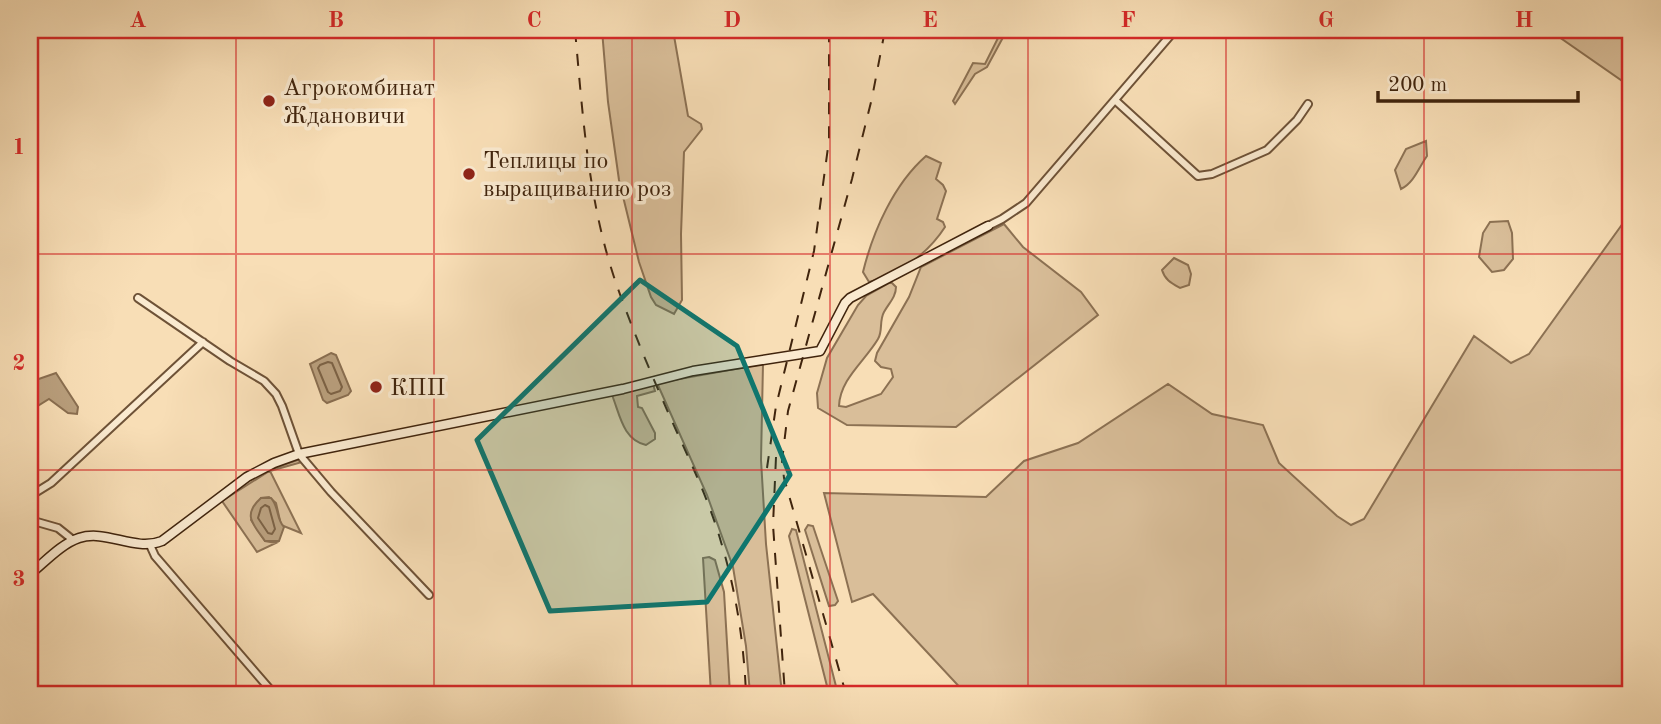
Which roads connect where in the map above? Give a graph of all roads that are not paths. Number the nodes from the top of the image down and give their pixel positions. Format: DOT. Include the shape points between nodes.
graph roads {
  1 [pos="1175,30"];
  2 [pos="1116,101"];
  3 [pos="1308,104"];
  4 [pos="988,226"];
  5 [pos="138,298"];
  6 [pos="203,342"];
  7 [pos="299,454"];
  8 [pos="30,496"];
  9 [pos="30,520"];
  10 [pos="73,540"];
  11 [pos="150,545"];
  12 [pos="30,574"];
  13 [pos="429,595"];
  14 [pos="274,694"];
  1 -- 2 [label="street"];
  2 -- 3 [label="street" via="1198,176 1268,150"];
  2 -- 4 [label="street" via="1026,203"];
  4 -- 7 [label="street" via="850,298 820,351 693,371"];
  5 -- 6 [label="street"];
  6 -- 7 [label="street" via="264,381 276,394"];
  6 -- 8 [label="street" via="51,483"];
  7 -- 11 [label="street" via="247,477 169,537"];
  7 -- 13 [label="street"];
  9 -- 10 [label="street" via="58,528"];
  10 -- 11 [label="street" via="99,536"];
  10 -- 12 [label="street"];
  11 -- 14 [label="street"];
}
